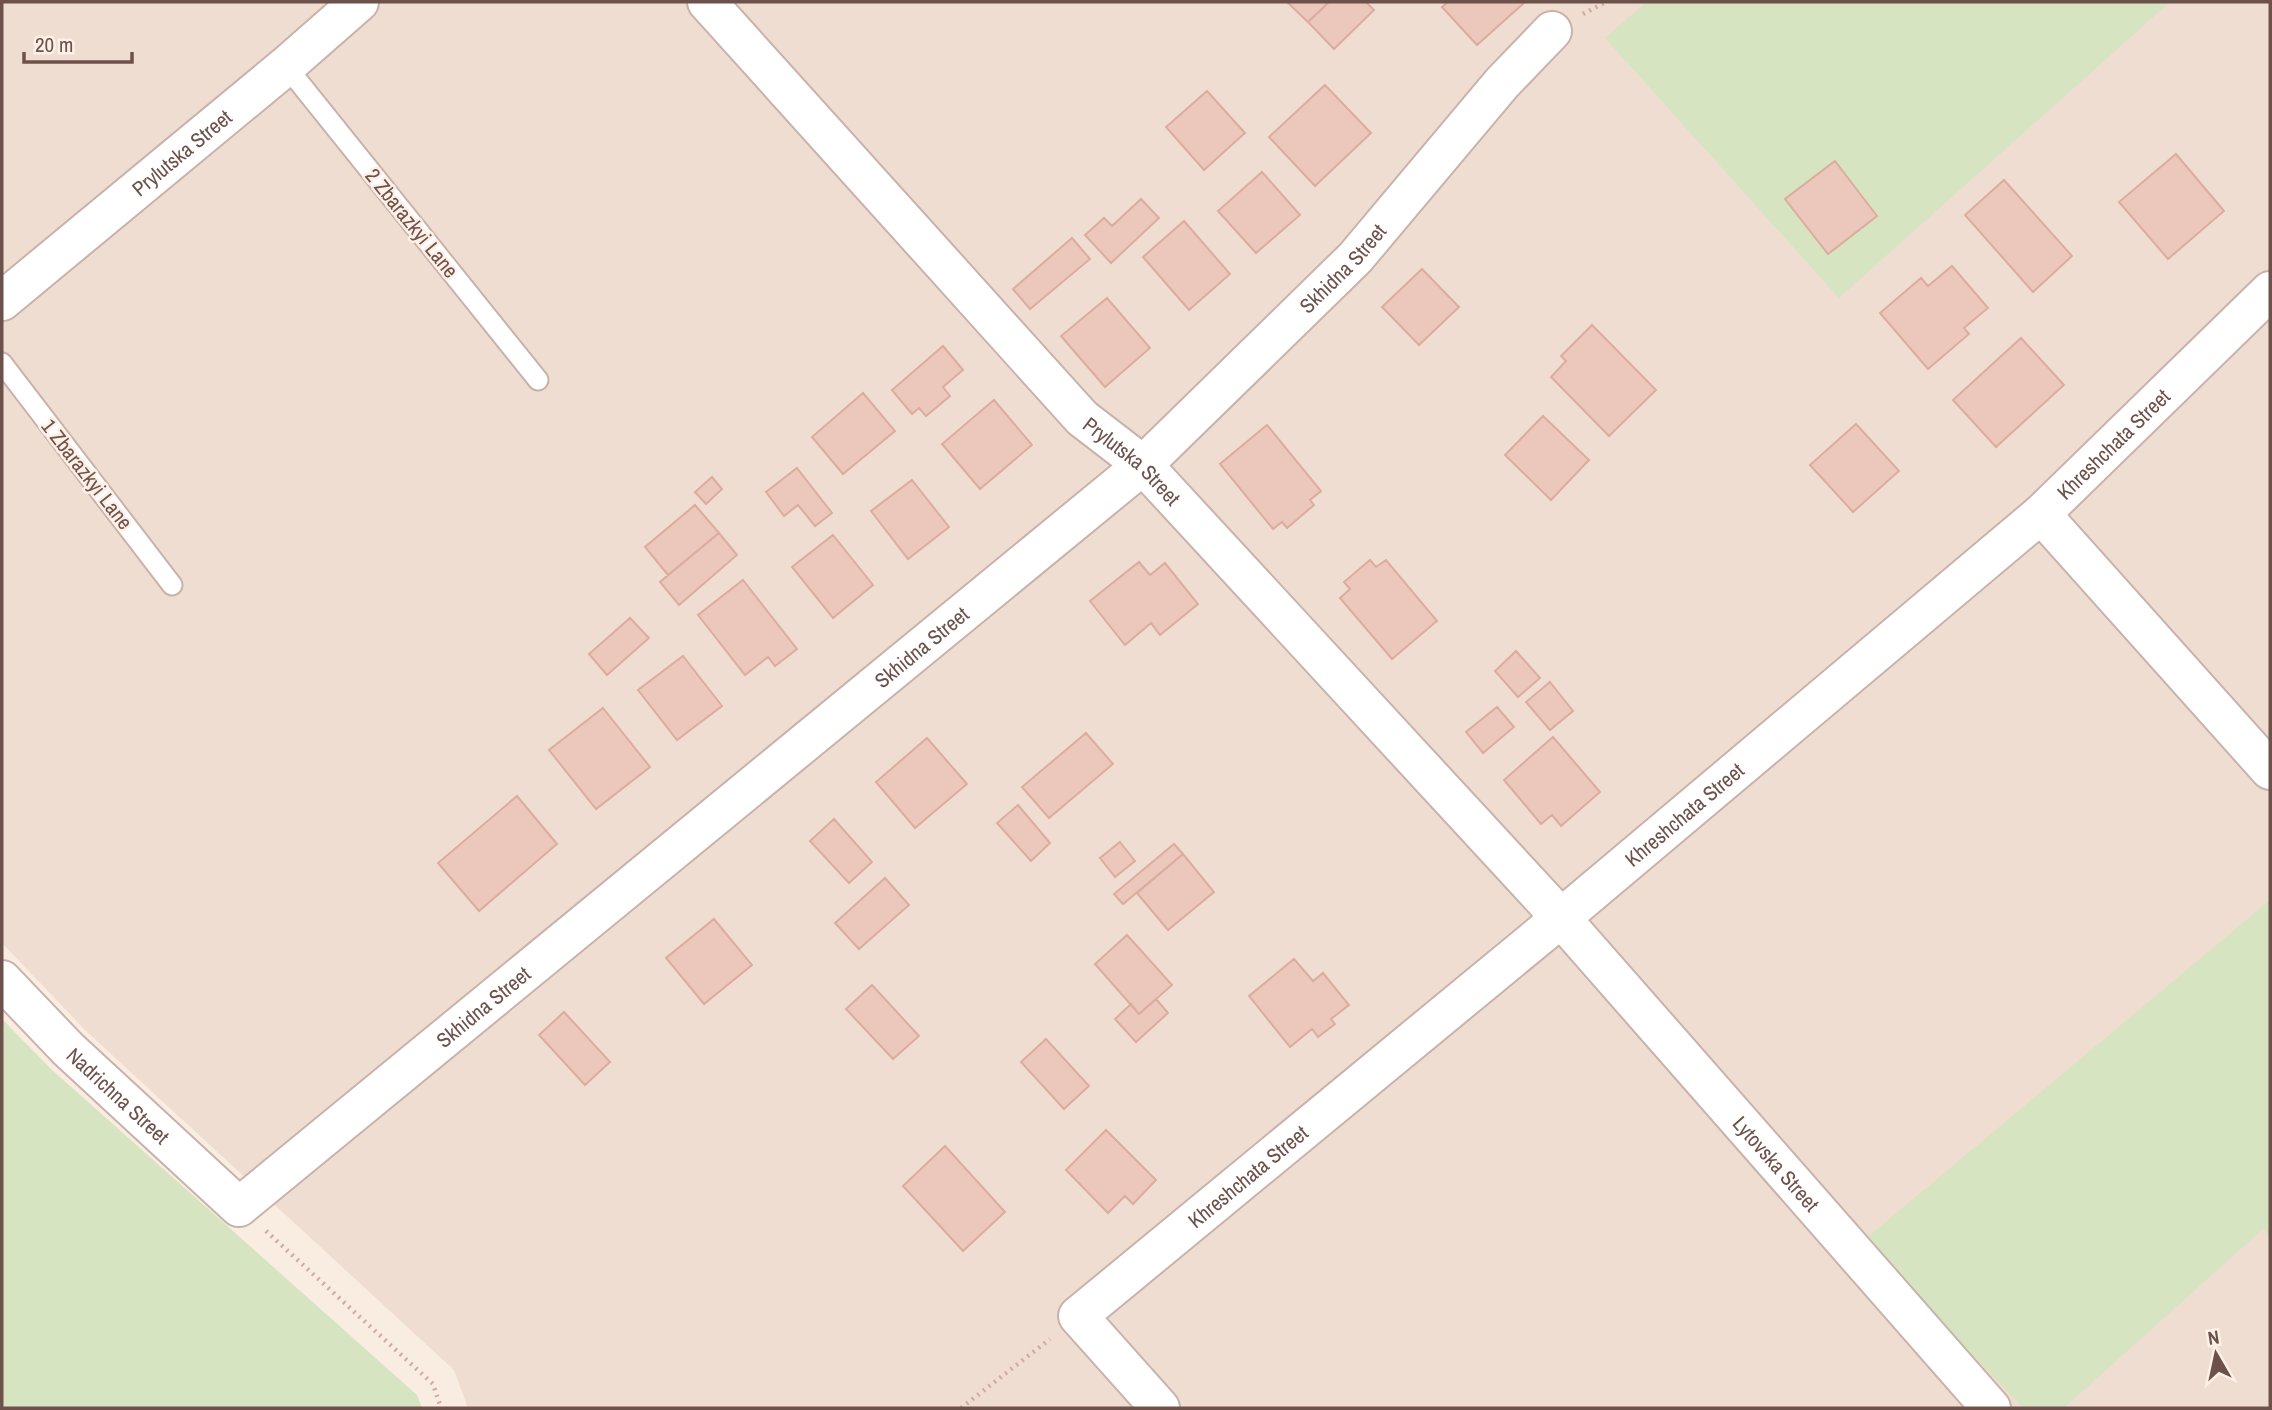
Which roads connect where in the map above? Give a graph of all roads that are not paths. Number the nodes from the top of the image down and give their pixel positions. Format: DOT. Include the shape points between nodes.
graph roads {
  1 [pos="359,2"];
  2 [pos="707,2"];
  3 [pos="1552,31"];
  4 [pos="286,66"];
  5 [pos="2270,291"];
  6 [pos="2,301"];
  7 [pos="2,363"];
  8 [pos="538,380"];
  9 [pos="1143,465"];
  10 [pos="2041,514"];
  11 [pos="172,584"];
  12 [pos="2270,771"];
  13 [pos="1561,918"];
  14 [pos="2,980"];
  15 [pos="239,1207"];
  16 [pos="1160,1408"];
  17 [pos="1992,1408"];
  1 -- 4 [label="street, Prylutska Street"];
  2 -- 9 [label="street, Prylutska Street" via="1082,418"];
  3 -- 9 [label="street, Skhidna Street" via="1502,83 1355,258"];
  4 -- 6 [label="street, Prylutska Street"];
  4 -- 8 [label="lane, 2 Zbarazkyi Lane"];
  5 -- 10 [label="street, Khreshchata Street"];
  7 -- 11 [label="lane, 1 Zbarazkyi Lane"];
  9 -- 13 [label="street, Prylutska Street"];
  9 -- 15 [label="street, Skhidna Street"];
  10 -- 12 [label="street"];
  10 -- 13 [label="street, Khreshchata Street"];
  13 -- 16 [label="street, Khreshchata Street" via="1078,1316"];
  13 -- 17 [label="street, Lytovska Street"];
  14 -- 15 [label="street, Nadrichna Street" via="68,1049"];
}
